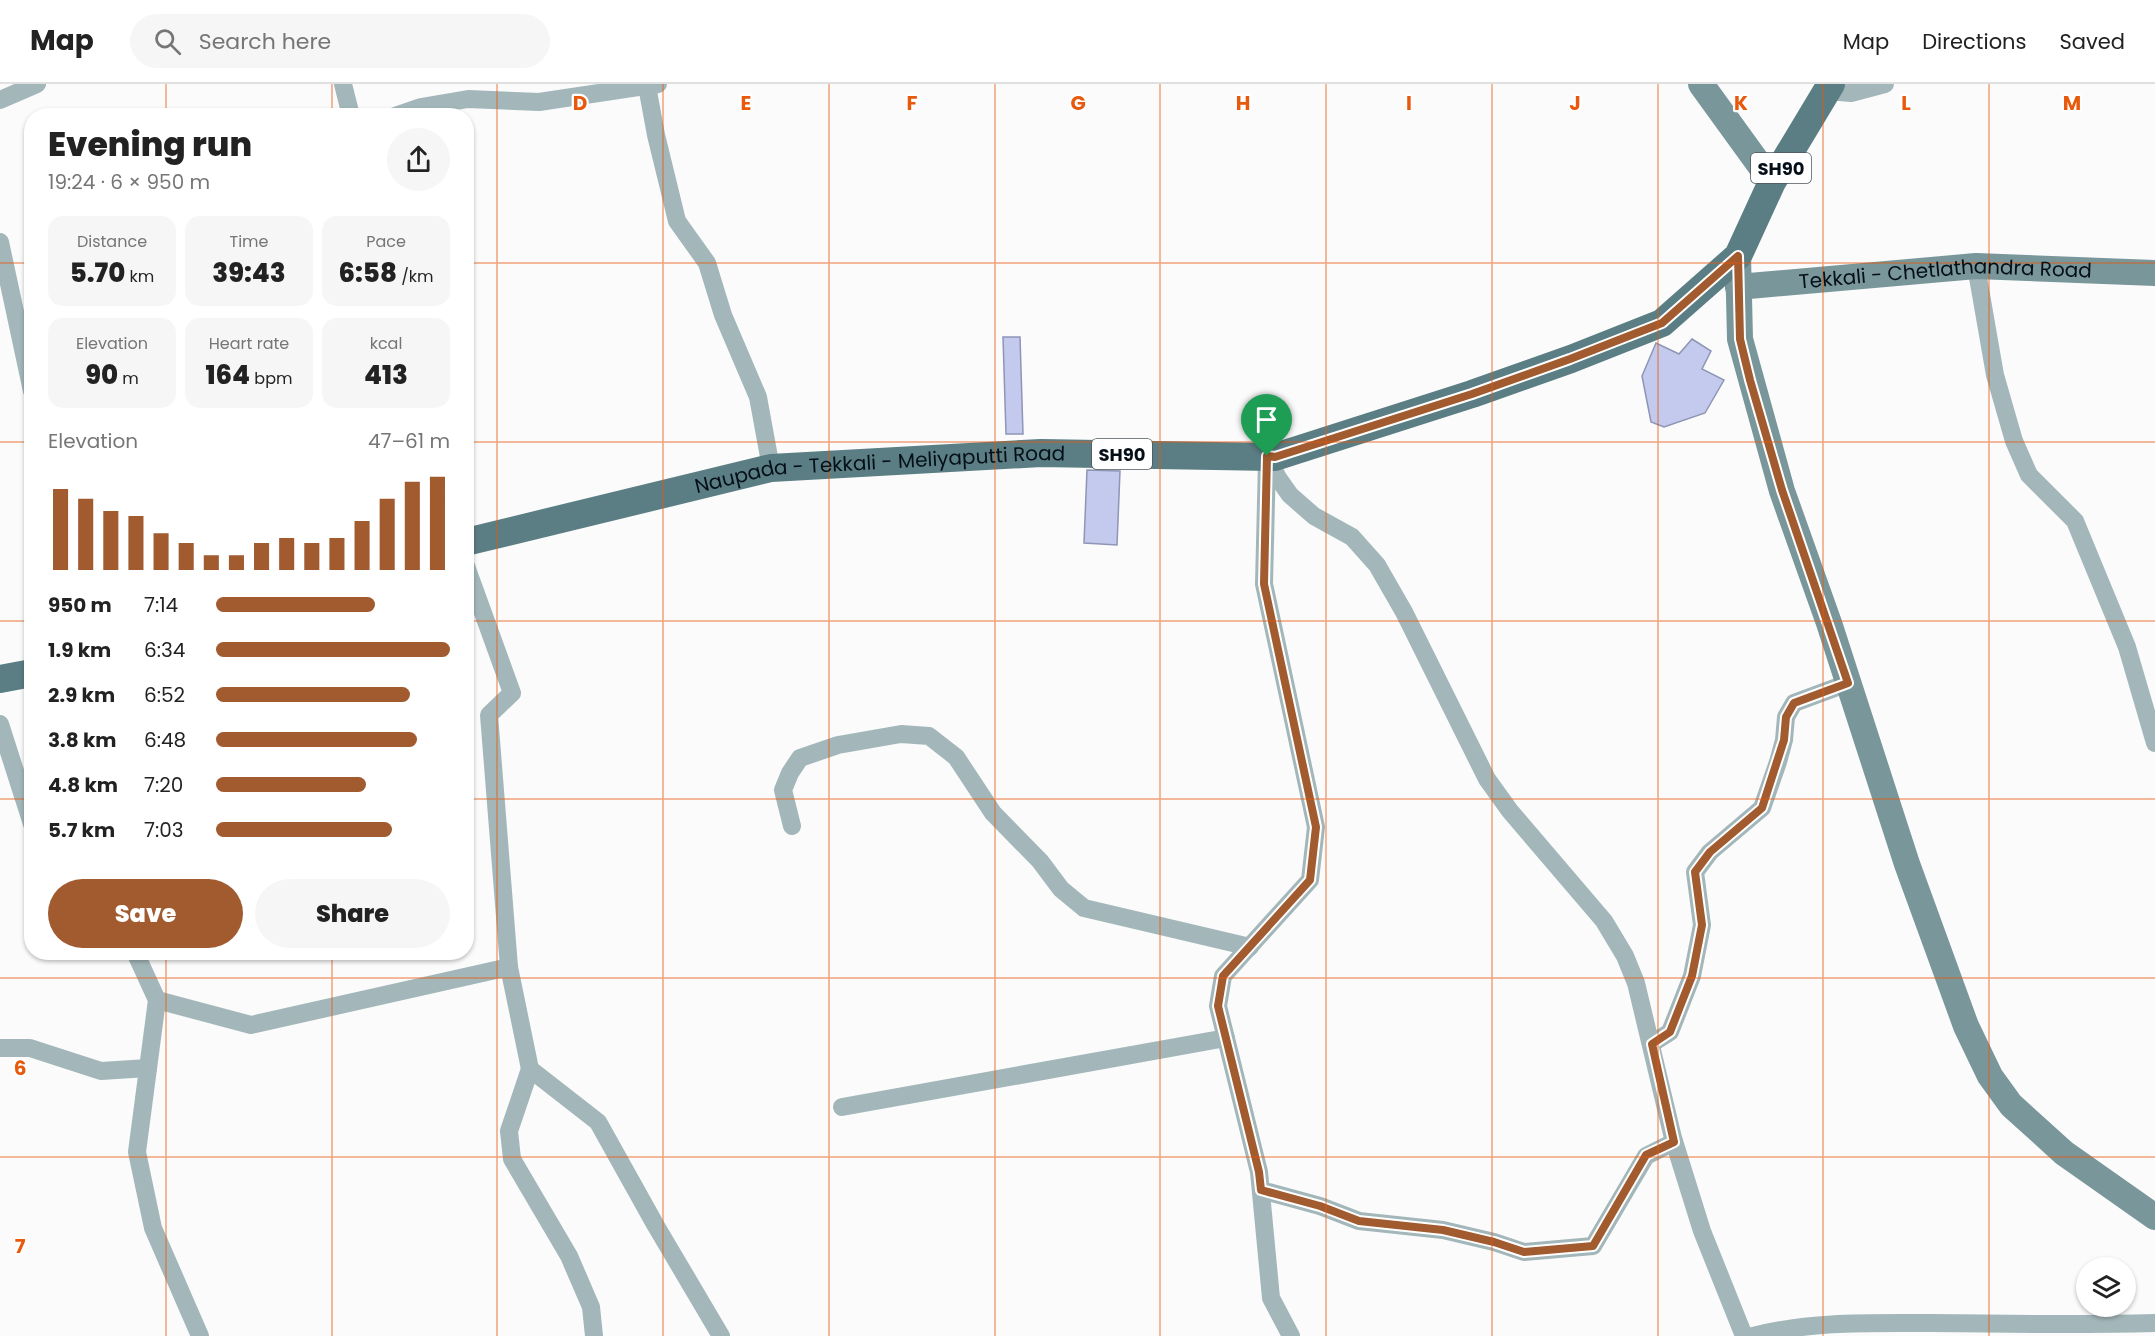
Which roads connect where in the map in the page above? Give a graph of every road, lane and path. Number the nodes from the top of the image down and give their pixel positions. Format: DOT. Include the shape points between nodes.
graph roads {
  1 [pos="37,84"];
  2 [pos="343,84"];
  3 [pos="1701,84"];
  4 [pos="1885,84"];
  5 [pos="653,85"];
  6 [pos="1829,88"];
  7 [pos="0,100"];
  8 [pos="349,108"];
  9 [pos="418,108"];
  10 [pos="1772,182"];
  11 [pos="0,242"];
  12 [pos="1738,256"];
  13 [pos="1977,266"];
  14 [pos="2155,273"];
  15 [pos="1738,287"];
  16 [pos="24,354"];
  17 [pos="1267,456"];
  18 [pos="771,468"];
  19 [pos="474,540"];
  20 [pos="474,589"];
  21 [pos="24,674"];
  22 [pos="0,679"];
  23 [pos="1848,683"];
  24 [pos="0,724"];
  25 [pos="2155,743"];
  26 [pos="24,799"];
  27 [pos="792,826"];
  28 [pos="1250,947"];
  29 [pos="139,960"];
  30 [pos="509,968"];
  31 [pos="157,1000"];
  32 [pos="1226,1038"];
  33 [pos="1652,1044"];
  34 [pos="0,1048"];
  35 [pos="148,1068"];
  36 [pos="530,1069"];
  37 [pos="842,1107"];
  38 [pos="1674,1142"];
  39 [pos="1261,1190"];
  40 [pos="2155,1217"];
  41 [pos="2155,1323"];
  42 [pos="200,1336"];
  43 [pos="594,1336"];
  44 [pos="721,1336"];
  45 [pos="1291,1336"];
  46 [pos="1744,1336"];
  47 [pos="1753,1336"];
  1 -- 7 [label="street"];
  2 -- 8 [label="street"];
  3 -- 10 [label="main road"];
  4 -- 6 [label="street" via="1851,93"];
  5 -- 9 [label="street" via="539,102 468,99"];
  5 -- 18 [label="street" via="656,135 677,220 706,263 758,397"];
  6 -- 10 [label="main road, Naupada - Tekkali - Meliyaputti Road / SH90"];
  10 -- 12 [label="main road, Naupada - Tekkali - Meliyaputti Road / SH90"];
  11 -- 16 [label="street"];
  12 -- 15 [label="main road"];
  12 -- 17 [label="main road, Naupada - Tekkali - Meliyaputti Road / SH90" via="1662,323 1472,394 1275,457"];
  13 -- 14 [label="main road, Tekkali - Chetlathandra Road"];
  13 -- 15 [label="main road, Tekkali - Chetlathandra Road"];
  13 -- 25 [label="street" via="1995,375 2014,441 2029,475 2075,521 2127,647"];
  15 -- 23 [label="main road" via="1740,339 1750,380 1782,490"];
  17 -- 18 [label="main road, Naupada - Tekkali - Meliyaputti Road / SH90" via="1041,453"];
  17 -- 28 [label="street" via="1264,584 1316,827 1310,880"];
  17 -- 33 [label="street" via="1290,495 1314,516 1352,537 1377,565 1486,779 1604,921 1636,983"];
  18 -- 19 [label="main road, Naupada - Tekkali - Meliyaputti Road / SH90"];
  20 -- 30 [label="street" via="512,693 489,716"];
  21 -- 22 [label="main road"];
  23 -- 33 [label="street" via="1794,703 1786,717 1781,751 1762,808 1710,852 1695,872 1702,925 1692,976 1670,1032"];
  23 -- 40 [label="main road" via="1952,991 1990,1076 2011,1106 2064,1154"];
  24 -- 26 [label="street"];
  27 -- 28 [label="street" via="783,790 800,758 838,745 901,734 929,736 956,757 993,813 1084,908"];
  28 -- 32 [label="street" via="1223,976 1218,1006"];
  29 -- 31 [label="street"];
  30 -- 31 [label="street" via="251,1025"];
  30 -- 36 [label="street"];
  31 -- 35 [label="street"];
  32 -- 37 [label="street"];
  32 -- 39 [label="street"];
  33 -- 38 [label="street"];
  34 -- 35 [label="street" via="30,1048 101,1071"];
  35 -- 42 [label="street" via="137,1152 153,1228"];
  36 -- 43 [label="street" via="509,1131 512,1159 569,1256 591,1307"];
  36 -- 44 [label="street" via="598,1122"];
  38 -- 39 [label="street" via="1646,1155 1593,1246 1524,1252 1443,1230 1359,1221"];
  38 -- 46 [label="street" via="1702,1231"];
  39 -- 45 [label="street" via="1271,1298"];
  41 -- 47 [label="street" via="1891,1323 1808,1326"];
}
